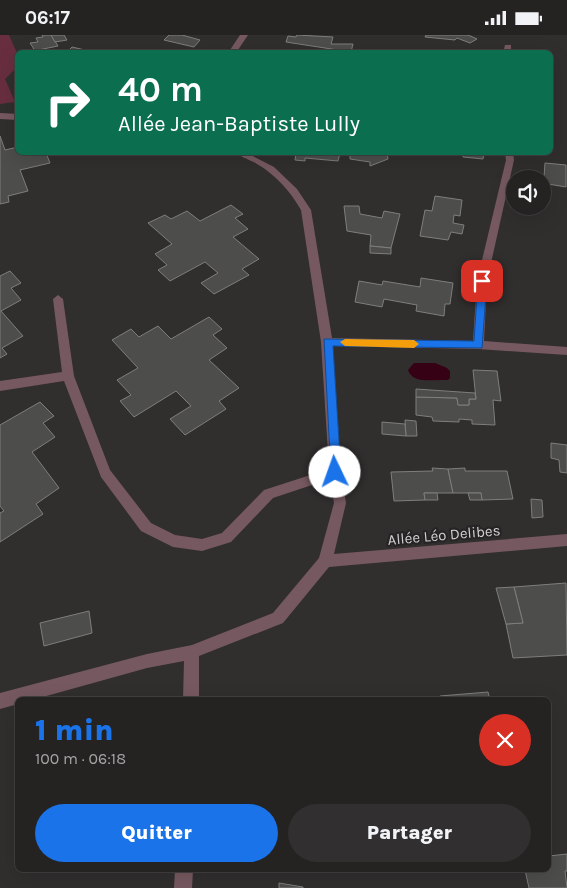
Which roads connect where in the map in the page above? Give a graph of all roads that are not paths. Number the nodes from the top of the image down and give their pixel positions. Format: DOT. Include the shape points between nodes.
graph roads {
  1 [pos="244,35"];
  2 [pos="234,50"];
  3 [pos="0,116"];
  4 [pos="15,117"];
  5 [pos="245,155"];
  6 [pos="509,155"];
  7 [pos="58,299"];
  8 [pos="327,342"];
  9 [pos="478,345"];
  10 [pos="567,351"];
  11 [pos="68,376"];
  12 [pos="0,386"];
  13 [pos="335,472"];
  14 [pos="567,540"];
  15 [pos="325,561"];
  16 [pos="192,652"];
  17 [pos="191,697"];
  18 [pos="0,701"];
  19 [pos="184,872"];
  20 [pos="183,888"];
  1 -- 2 [label="street"];
  3 -- 4 [label="street"];
  5 -- 8 [label="street" via="277,173 297,194 306,210"];
  6 -- 9 [label="street" via="482,281"];
  7 -- 11 [label="street"];
  8 -- 9 [label="street"];
  8 -- 13 [label="street"];
  9 -- 10 [label="street"];
  11 -- 12 [label="street"];
  11 -- 13 [label="street" via="105,473 146,527 174,541 202,545 226,538 269,494"];
  13 -- 15 [label="street" via="340,503"];
  14 -- 15 [label="street, Allée Léo Delibes"];
  15 -- 16 [label="street" via="278,618"];
  16 -- 17 [label="street"];
  16 -- 18 [label="street"];
  19 -- 20 [label="street"];
}
